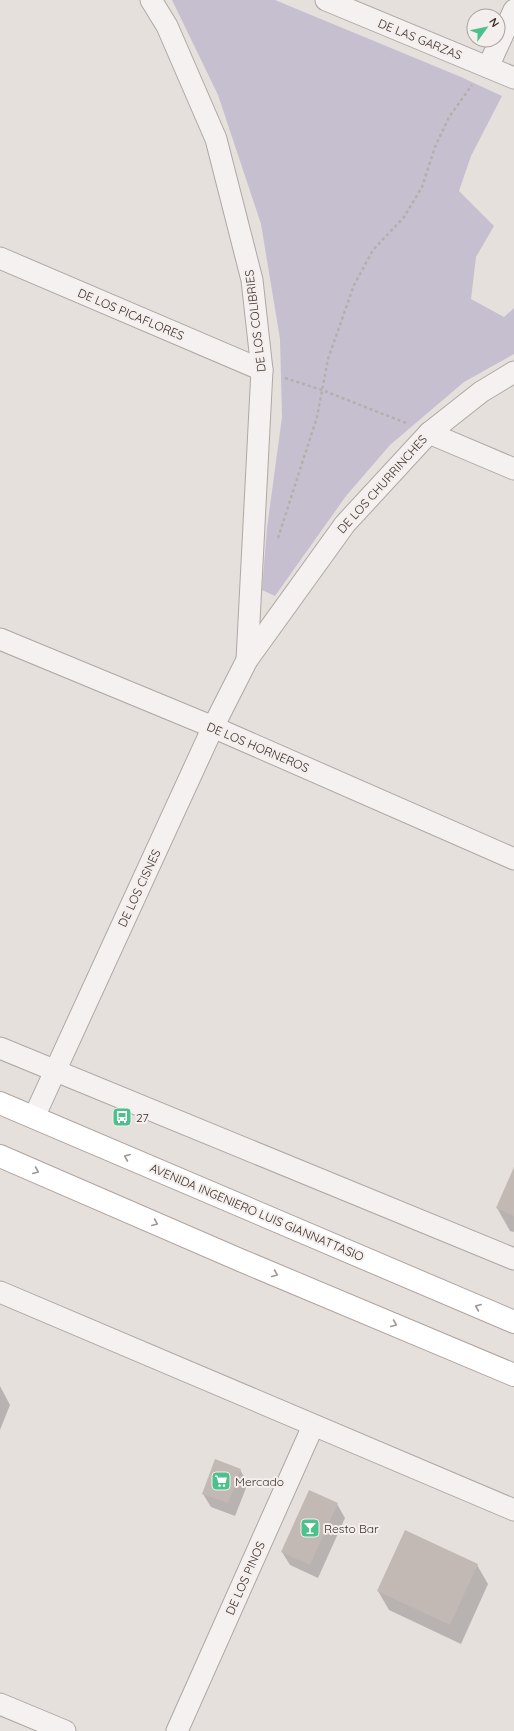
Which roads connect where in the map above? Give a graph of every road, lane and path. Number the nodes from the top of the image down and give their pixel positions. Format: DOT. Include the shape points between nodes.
graph roads {
  1 [pos="151,0"];
  2 [pos="326,0"];
  3 [pos="514,10"];
  4 [pos="488,67"];
  5 [pos="514,78"];
  6 [pos="0,258"];
  7 [pos="262,370"];
  8 [pos="514,372"];
  9 [pos="322,390"];
  10 [pos="429,433"];
  11 [pos="514,469"];
  12 [pos="277,541"];
  13 [pos="0,639"];
  14 [pos="247,660"];
  15 [pos="213,727"];
  16 [pos="514,859"];
  17 [pos="0,1048"];
  18 [pos="55,1072"];
  19 [pos="0,1103"];
  20 [pos="34,1118"];
  21 [pos="0,1156"];
  22 [pos="514,1259"];
  23 [pos="0,1292"];
  24 [pos="514,1322"];
  25 [pos="505,1371"];
  26 [pos="514,1387"];
  27 [pos="313,1426"];
  28 [pos="514,1510"];
  29 [pos="0,1704"];
  30 [pos="65,1731"];
  31 [pos="177,1731"];
  1 -- 7 [label="street, DE LOS COLIBRIES" via="167,26 216,139 252,280"];
  2 -- 4 [label="street, DE LAS GARZAS"];
  3 -- 4 [label="street"];
  4 -- 5 [label="street, DE LAS GARZAS"];
  4 -- 9 [label="path" via="449,117 435,147 422,186 404,217 373,250 354,285 328,359"];
  6 -- 7 [label="street, DE LOS PICAFLORES"];
  7 -- 9 [label="path"];
  7 -- 14 [label="street, DE LOS COLIBRIES"];
  8 -- 10 [label="street, DE LOS CHURRINCHES" via="481,392"];
  9 -- 10 [label="path"];
  9 -- 12 [label="path" via="317,417"];
  10 -- 11 [label="street"];
  10 -- 14 [label="street, DE LOS CHURRINCHES" via="345,524"];
  13 -- 15 [label="street, DE LOS HORNEROS"];
  14 -- 15 [label="street, DE LOS CISNES"];
  15 -- 16 [label="street, DE LOS HORNEROS"];
  15 -- 18 [label="street, DE LOS CISNES"];
  17 -- 18 [label="street"];
  18 -- 20 [label="street, DE LOS CISNES"];
  18 -- 22 [label="street"];
  19 -- 20 [label="main road, AVENIDA INGENIERO LUIS GIANNATTASIO"];
  24 -- 20 [label="main road, AVENIDA INGENIERO LUIS GIANNATTASIO, one-way"];
  21 -- 25 [label="main road, one-way"];
  23 -- 27 [label="street"];
  25 -- 26 [label="main road"];
  27 -- 28 [label="street"];
  27 -- 31 [label="street, DE LOS PINOS"];
  29 -- 30 [label="street"];
}
